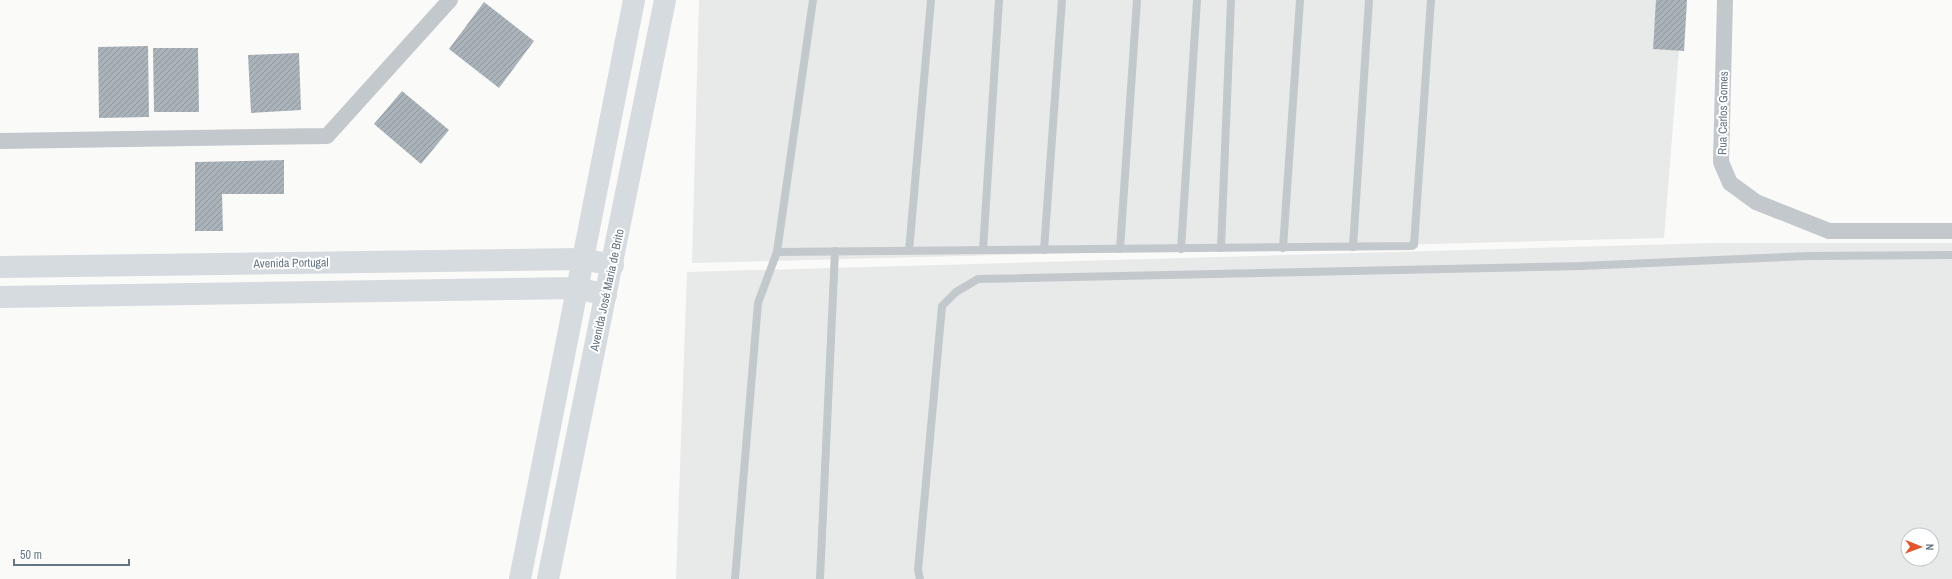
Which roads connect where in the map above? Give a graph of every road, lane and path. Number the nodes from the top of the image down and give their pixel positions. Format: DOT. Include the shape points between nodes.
graph roads {
  1 [pos="450,0"];
  2 [pos="634,0"];
  3 [pos="665,0"];
  4 [pos="812,0"];
  5 [pos="931,0"];
  6 [pos="999,0"];
  7 [pos="1062,0"];
  8 [pos="1137,0"];
  9 [pos="1197,0"];
  10 [pos="1231,0"];
  11 [pos="1300,0"];
  12 [pos="1369,0"];
  13 [pos="1431,0"];
  14 [pos="1725,0"];
  15 [pos="0,141"];
  16 [pos="1952,231"];
  17 [pos="1353,247"];
  18 [pos="1181,248"];
  19 [pos="1221,248"];
  20 [pos="1284,248"];
  21 [pos="1120,249"];
  22 [pos="983,250"];
  23 [pos="1044,250"];
  24 [pos="909,251"];
  25 [pos="778,252"];
  26 [pos="835,252"];
  27 [pos="1952,255"];
  28 [pos="582,259"];
  29 [pos="613,265"];
  30 [pos="0,267"];
  31 [pos="577,288"];
  32 [pos="606,295"];
  33 [pos="0,297"];
  34 [pos="520,579"];
  35 [pos="548,579"];
  36 [pos="735,579"];
  37 [pos="820,579"];
  38 [pos="920,579"];
  1 -- 15 [label="street" via="328,136"];
  2 -- 28 [label="main road"];
  3 -- 29 [label="main road, Avenida José Maria de Brito"];
  4 -- 25 [label="lane"];
  5 -- 24 [label="lane"];
  6 -- 22 [label="lane"];
  7 -- 23 [label="lane"];
  8 -- 21 [label="lane"];
  9 -- 18 [label="lane"];
  10 -- 19 [label="lane"];
  11 -- 20 [label="lane"];
  12 -- 17 [label="lane"];
  13 -- 17 [label="lane" via="1414,245"];
  14 -- 16 [label="street, Rua Carlos Gomes" via="1722,162 1730,183 1756,202 1829,232"];
  17 -- 20 [label="lane"];
  18 -- 19 [label="lane"];
  18 -- 21 [label="lane"];
  19 -- 20 [label="lane"];
  21 -- 23 [label="lane"];
  22 -- 23 [label="lane"];
  22 -- 24 [label="lane"];
  24 -- 26 [label="lane"];
  25 -- 26 [label="lane"];
  25 -- 36 [label="lane" via="758,303"];
  26 -- 37 [label="lane"];
  27 -- 38 [label="lane" via="1809,256 1573,266 978,279 956,292 942,306 918,570"];
  28 -- 29 [label="main road, Avenida Portugal"];
  28 -- 30 [label="main road, Avenida Portugal"];
  28 -- 31 [label="main road"];
  29 -- 32 [label="main road, Avenida José Maria de Brito"];
  31 -- 32 [label="main road"];
  31 -- 33 [label="main road"];
  31 -- 34 [label="main road"];
  32 -- 35 [label="main road, Avenida José Maria de Brito"];
}
